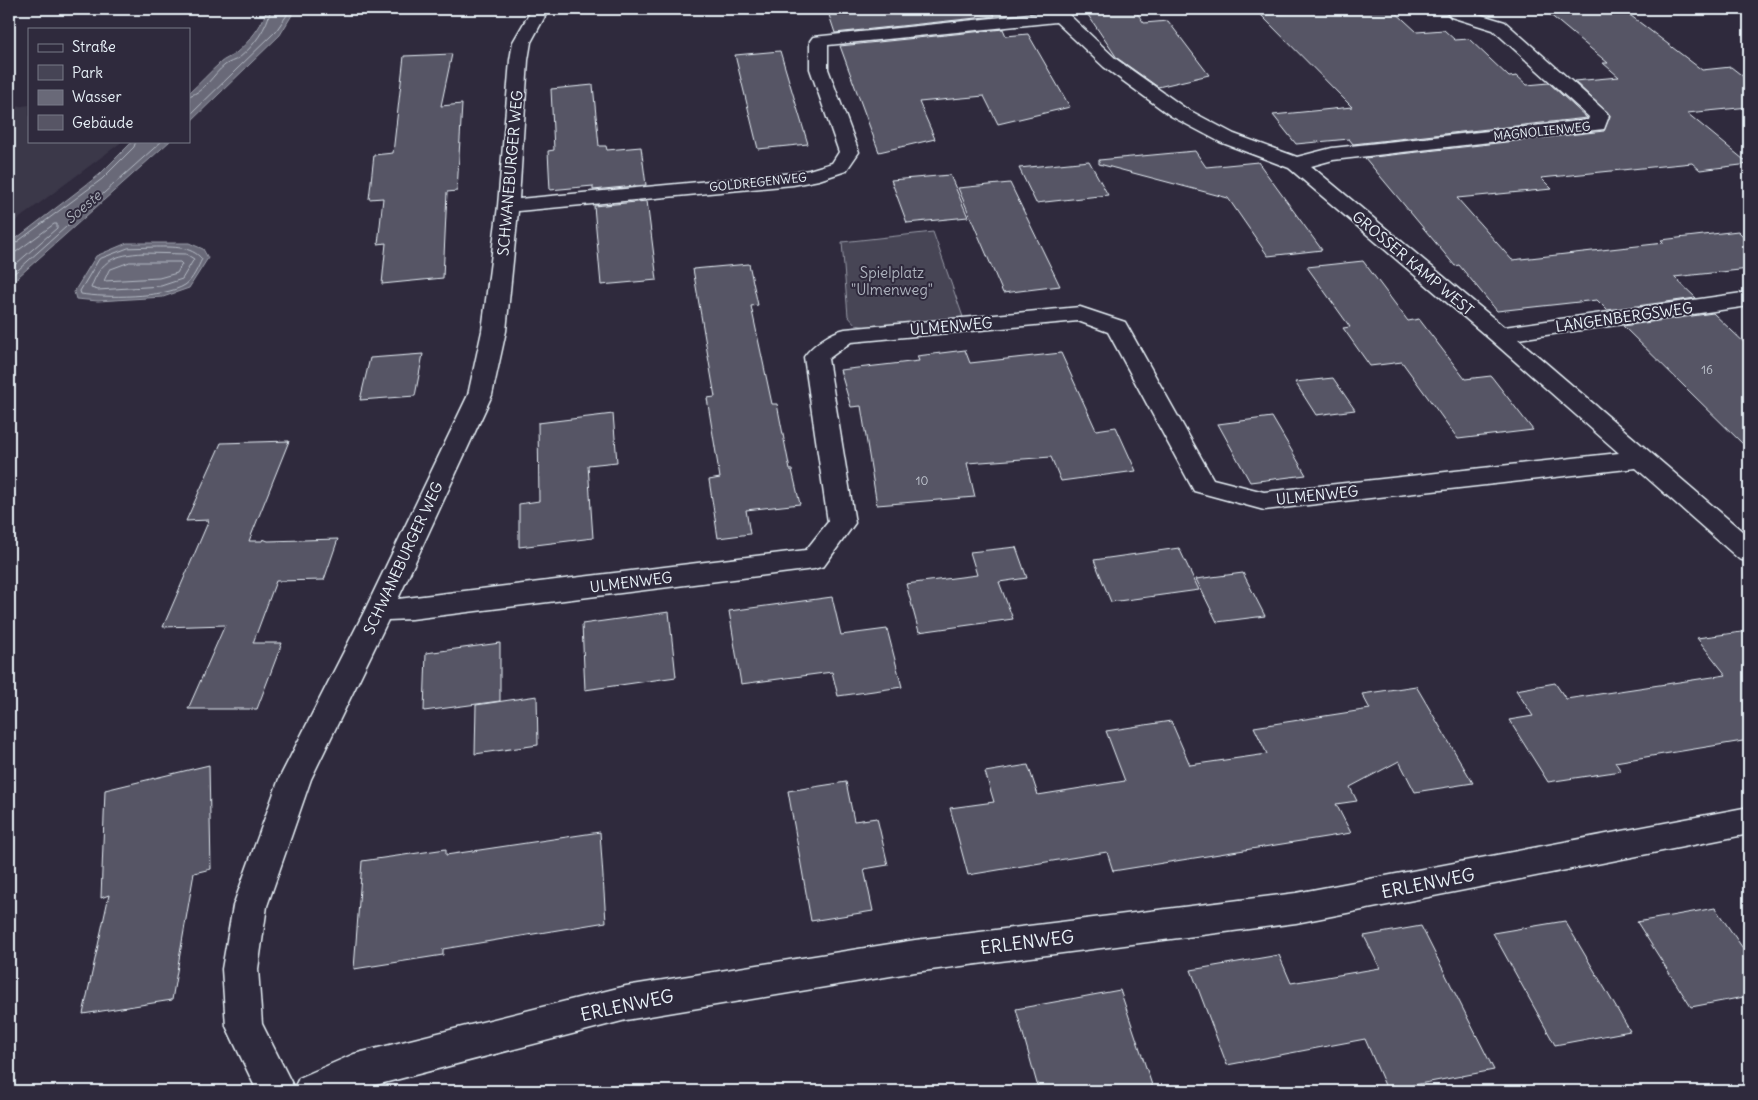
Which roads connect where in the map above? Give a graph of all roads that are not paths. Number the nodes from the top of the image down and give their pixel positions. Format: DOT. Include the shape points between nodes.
graph roads {
  1 [pos="540,9"];
  2 [pos="1452,9"];
  3 [pos="1058,13"];
  4 [pos="1296,164"];
  5 [pos="508,206"];
  6 [pos="1749,299"];
  7 [pos="1499,335"];
  8 [pos="1644,459"];
  9 [pos="1749,552"];
  10 [pos="379,610"];
  11 [pos="1749,821"];
  12 [pos="277,1091"];
  13 [pos="312,1091"];
  1 -- 5 [label="street, SCHWANEBURGER WEG" via="522,42 519,60"];
  2 -- 4 [label="street, MAGNOLIENWEG" via="1499,26 1599,116 1597,125 1332,154"];
  3 -- 4 [label="street, GROSSER KAMP WEST" via="1110,63 1178,112 1227,138"];
  3 -- 5 [label="street, GOLDREGENWEG" via="818,41 819,69 849,152 839,167 812,176"];
  4 -- 7 [label="street, GROSSER KAMP WEST"];
  5 -- 10 [label="street, SCHWANEBURGER WEG" via="494,331 480,395"];
  6 -- 7 [label="street, LANGENBERGSWEG"];
  7 -- 8 [label="street, GROSSER KAMP WEST"];
  8 -- 9 [label="street, GROSSER KAMP WEST"];
  8 -- 10 [label="street, ULMENWEG" via="1264,500 1202,485 1117,327 1080,314 845,336 816,357 842,523 814,559 412,610"];
  10 -- 12 [label="street, SCHWANEBURGER WEG" via="295,779 250,906 240,969 244,1026"];
  11 -- 13 [label="street, ERLENWEG" via="1296,908 915,956 626,1003 354,1072"];
}
